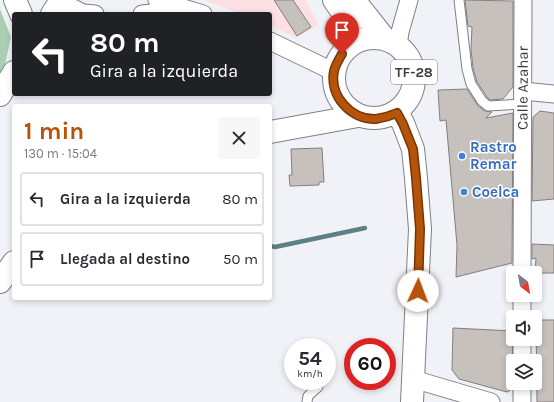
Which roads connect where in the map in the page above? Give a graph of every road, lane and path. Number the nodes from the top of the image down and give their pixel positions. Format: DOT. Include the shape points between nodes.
graph roads {
  1 [pos="15,0"];
  2 [pos="157,0"];
  3 [pos="334,0"];
  4 [pos="354,0"];
  5 [pos="410,0"];
  6 [pos="459,0"];
  7 [pos="523,0"];
  8 [pos="58,4"];
  9 [pos="20,12"];
  10 [pos="83,12"];
  11 [pos="196,12"];
  12 [pos="272,42"];
  13 [pos="391,42"];
  14 [pos="354,43"];
  15 [pos="334,71"];
  16 [pos="12,74"];
  17 [pos="554,94"];
  18 [pos="0,95"];
  19 [pos="523,97"];
  20 [pos="397,113"];
  21 [pos="358,116"];
  22 [pos="272,132"];
  23 [pos="12,265"];
  24 [pos="522,266"];
  25 [pos="0,282"];
  26 [pos="413,379"];
  27 [pos="315,390"];
  28 [pos="522,390"];
  29 [pos="307,402"];
  30 [pos="412,402"];
  31 [pos="491,402"];
  32 [pos="522,402"];
  1 -- 9 [label="main road"];
  2 -- 11 [label="street"];
  3 -- 14 [label="main road" via="346,16"];
  4 -- 13 [label="main road, TF-28"];
  5 -- 13 [label="street" via="400,32"];
  6 -- 19 [label="lane" via="467,68 471,84 482,101 488,106"];
  7 -- 19 [label="street, Calle Azahar"];
  8 -- 10 [label="street"];
  12 -- 15 [label="street"];
  13 -- 14 [label="main road, TF-28" via="369,38"];
  13 -- 20 [label="main road, TF-28" via="408,55 414,68 415,82 411,96"];
  14 -- 15 [label="main road" via="342,54"];
  15 -- 21 [label="main road" via="338,97 346,108"];
  16 -- 18 [label="main road"];
  17 -- 19 [label="street"];
  19 -- 24 [label="street, Calle Azahar"];
  20 -- 21 [label="main road" via="374,119"];
  20 -- 26 [label="main road" via="413,149 420,229"];
  21 -- 22 [label="main road"];
  23 -- 25 [label="main road"];
  26 -- 30 [label="main road"];
  26 -- 31 [label="street"];
  27 -- 29 [label="lane" via="308,396"];
  28 -- 32 [label="street"];
}
